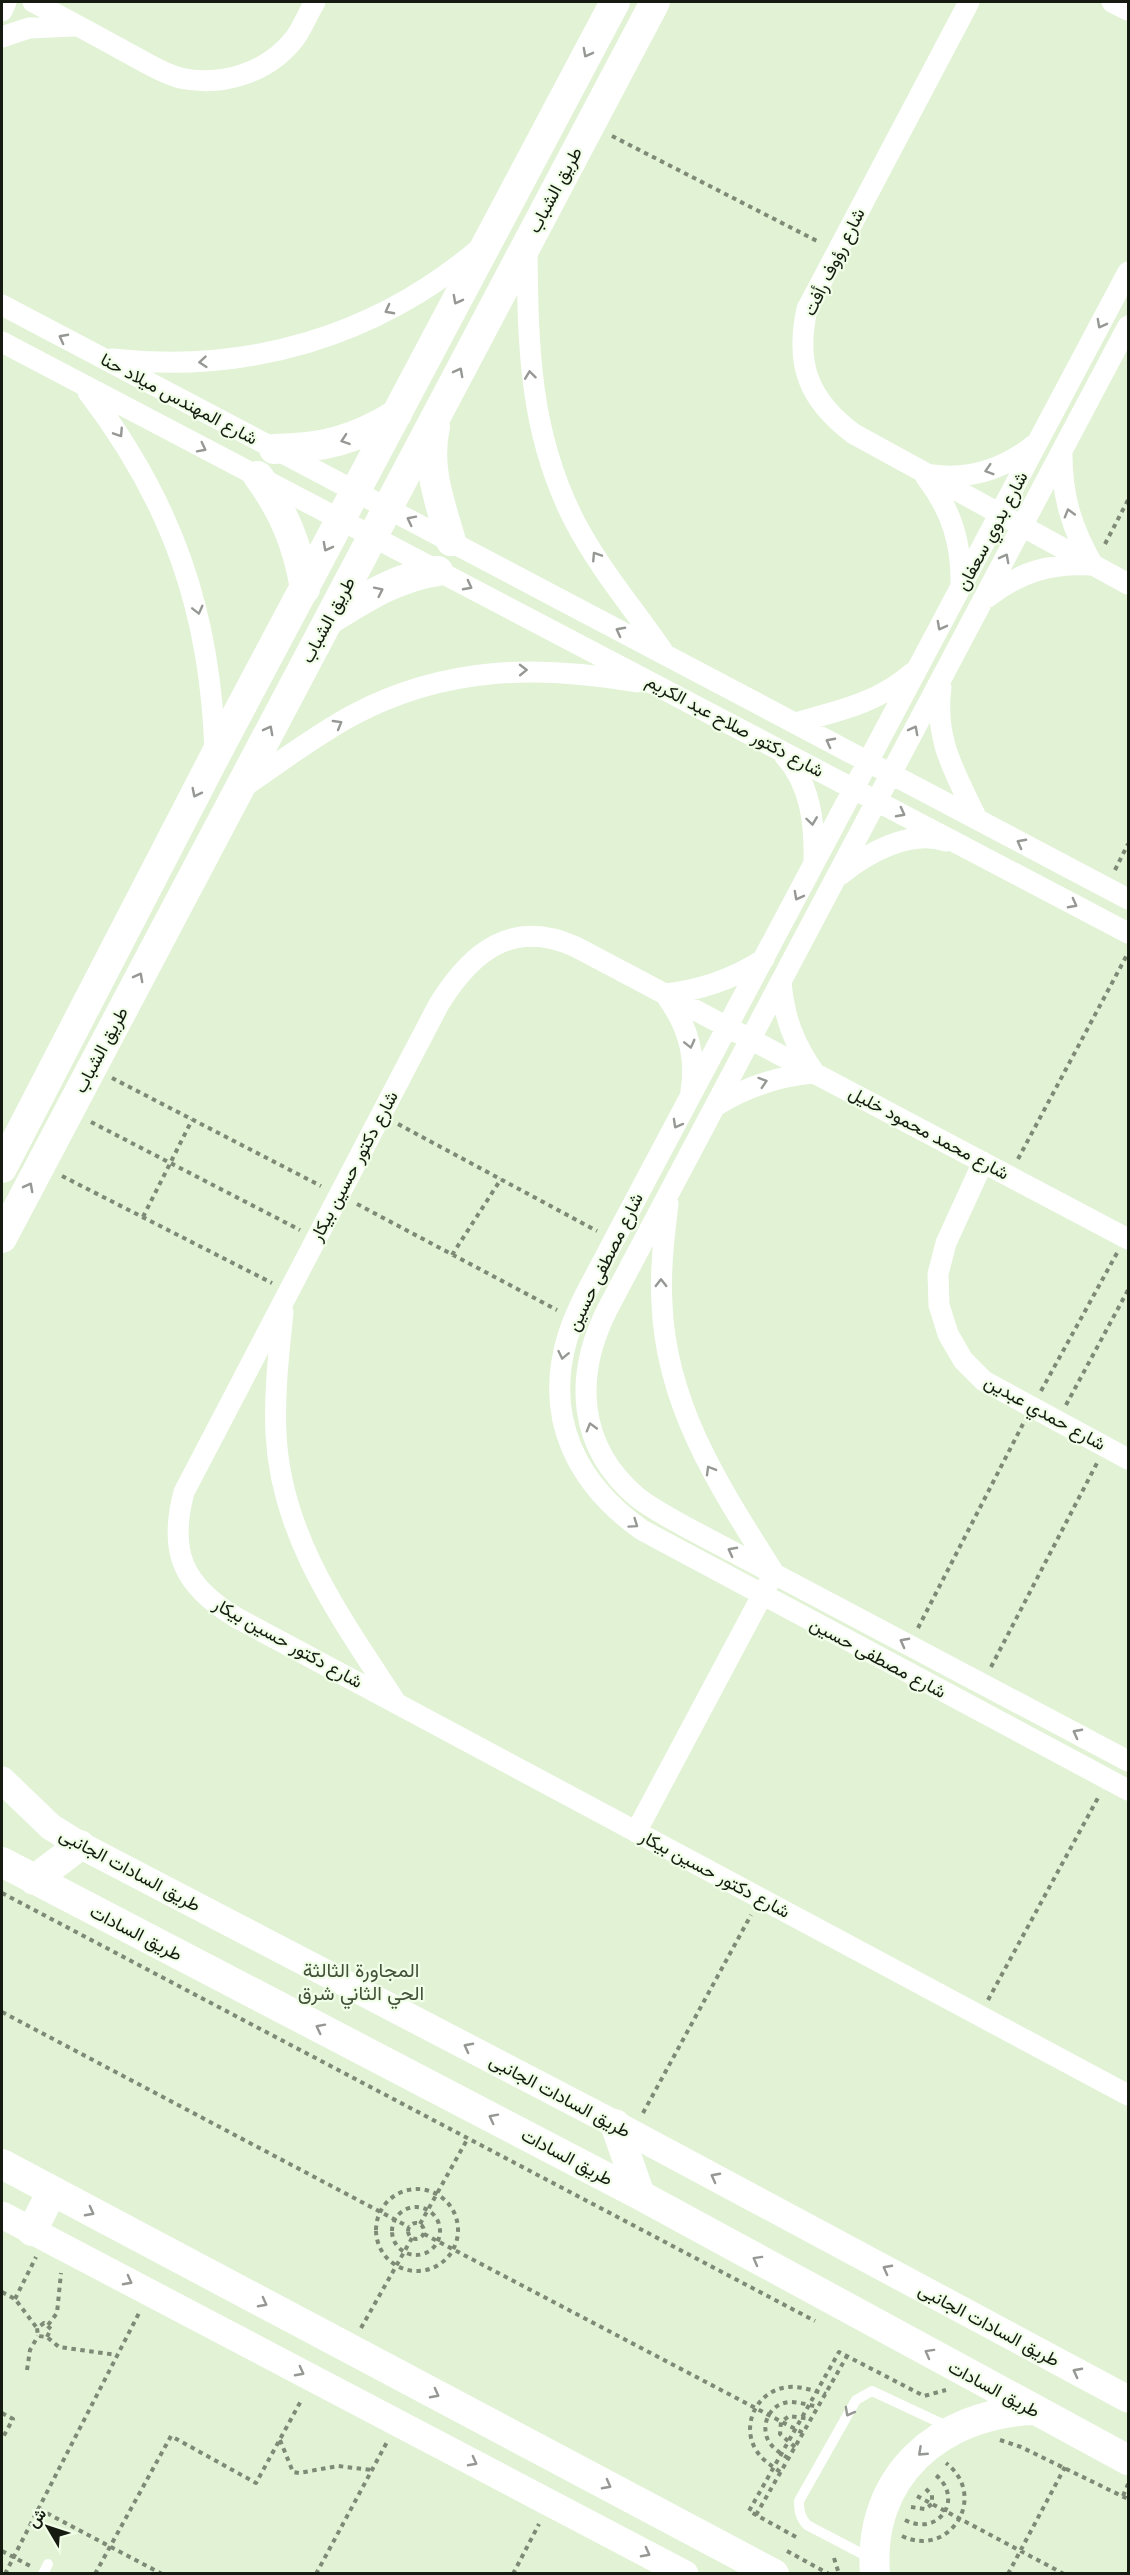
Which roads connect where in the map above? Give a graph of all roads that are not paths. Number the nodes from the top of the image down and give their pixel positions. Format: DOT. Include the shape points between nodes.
graph roads {
  1 [pos="6,2"];
  2 [pos="33,2"];
  3 [pos="65,2"];
  4 [pos="315,2"];
  5 [pos="615,2"];
  6 [pos="655,2"];
  7 [pos="981,2"];
  8 [pos="1112,2"];
  9 [pos="964,7"];
  10 [pos="1128,10"];
  11 [pos="2,11"];
  12 [pos="79,26"];
  13 [pos="2,37"];
  14 [pos="488,241"];
  15 [pos="526,245"];
  16 [pos="1128,272"];
  17 [pos="2,306"];
  18 [pos="1128,326"];
  19 [pos="2,342"];
  20 [pos="100,357"];
  21 [pos="83,387"];
  22 [pos="438,412"];
  23 [pos="398,414"];
  24 [pos="1039,441"];
  25 [pos="274,449"];
  26 [pos="1062,452"];
  27 [pos="924,474"];
  28 [pos="258,476"];
  29 [pos="356,492"];
  30 [pos="386,508"];
  31 [pos="1000,515"];
  32 [pos="342,519"];
  33 [pos="1022,526"];
  34 [pos="372,535"];
  35 [pos="451,541"];
  36 [pos="1094,565"];
  37 [pos="438,571"];
  38 [pos="1128,584"];
  39 [pos="305,589"];
  40 [pos="960,590"];
  41 [pos="983,601"];
  42 [pos="328,620"];
  43 [pos="666,655"];
  44 [pos="920,666"];
  45 [pos="942,677"];
  46 [pos="657,685"];
  47 [pos="795,723"];
  48 [pos="780,750"];
  49 [pos="215,756"];
  50 [pos="868,762"];
  51 [pos="890,774"];
  52 [pos="854,789"];
  53 [pos="237,791"];
  54 [pos="876,800"];
  55 [pos="977,819"];
  56 [pos="963,846"];
  57 [pos="814,867"];
  58 [pos="835,879"];
  59 [pos="1128,899"];
  60 [pos="1128,933"];
  61 [pos="765,958"];
  62 [pos="781,982"];
  63 [pos="665,994"];
  64 [pos="729,1028"];
  65 [pos="750,1039"];
  66 [pos="814,1073"];
  67 [pos="690,1100"];
  68 [pos="717,1105"];
  69 [pos="983,1162"];
  70 [pos="2,1168"];
  71 [pos="670,1191"];
  72 [pos="2,1238"];
  73 [pos="1127,1238"];
  74 [pos="286,1297"];
  75 [pos="1128,1459"];
  76 [pos="774,1573"];
  77 [pos="762,1596"];
  78 [pos="397,1704"];
  79 [pos="1128,1761"];
  80 [pos="2,1780"];
  81 [pos="1128,1790"];
  82 [pos="636,1832"];
  83 [pos="80,1845"];
  84 [pos="2,1862"];
  85 [pos="34,1880"];
  86 [pos="1128,2095"];
  87 [pos="624,2128"];
  88 [pos="2,2164"];
  89 [pos="52,2191"];
  90 [pos="640,2195"];
  91 [pos="2,2215"];
  92 [pos="47,2239"];
  93 [pos="1128,2399"];
  94 [pos="1032,2410"];
  95 [pos="952,2442"];
  96 [pos="1128,2460"];
  97 [pos="881,2559"];
  98 [pos="685,2574"];
  99 [pos="774,2574"];
  1 -- 11 [label="street"];
  2 -- 12 [label="street"];
  3 -- 12 [label="street"];
  4 -- 12 [label="street" via="295,38 277,57 230,79 178,77"];
  5 -- 14 [label="main road, طريق الشباب, one-way"];
  6 -- 15 [label="main road, طريق الشباب"];
  7 -- 9 [label="street"];
  8 -- 10 [label="street"];
  9 -- 27 [label="street, شارع رؤوف رأفت" via="807,309 802,332 802,356 819,402 835,420"];
  12 -- 13 [label="street" via="29,28"];
  14 -- 20 [label="street, one-way" via="414,297 373,319 318,340 239,359 192,363"];
  14 -- 23 [label="main road, طريق الشباب, one-way"];
  22 -- 15 [label="main road, طريق الشباب, one-way"];
  43 -- 15 [label="street, one-way" via="575,523 544,447 529,366"];
  16 -- 24 [label="street, شارع بدوي سعفان, one-way"];
  20 -- 17 [label="street, شارع المهندس ميلاد حنا, one-way"];
  18 -- 26 [label="street, شارع بدوي سعفان"];
  19 -- 21 [label="street, شارع المهندس ميلاد حنا"];
  20 -- 25 [label="street, شارع المهندس ميلاد حنا"];
  21 -- 28 [label="street, شارع المهندس ميلاد حنا, one-way"];
  21 -- 49 [label="street, one-way" via="141,468 183,560 208,656"];
  22 -- 30 [label="main road, طريق الشباب"];
  22 -- 35 [label="main road" via="432,463 435,489"];
  23 -- 25 [label="main road, one-way" via="370,431 339,442"];
  23 -- 29 [label="main road, طريق الشباب"];
  24 -- 27 [label="street, one-way" via="1020,457 981,473 948,477"];
  24 -- 31 [label="street, شارع بدوي سعفان"];
  25 -- 29 [label="street, شارع المهندس ميلاد حنا"];
  26 -- 33 [label="street, شارع بدوي سعفان"];
  36 -- 26 [label="street, one-way" via="1078,539 1068,511 1062,482"];
  27 -- 31 [label="street, شارع رؤوف رأفت"];
  27 -- 40 [label="street" via="951,516 962,565"];
  28 -- 32 [label="street, شارع المهندس ميلاد حنا"];
  28 -- 39 [label="main road" via="294,540"];
  29 -- 30 [label="street, شارع دكتور صلاح عبد الكريم"];
  29 -- 32 [label="main road, طريق الشباب"];
  30 -- 34 [label="main road, طريق الشباب"];
  35 -- 30 [label="street, شارع دكتور صلاح عبد الكريم, one-way"];
  31 -- 33 [label="street, شارع رؤوف رأفت"];
  31 -- 40 [label="street, شارع بدوي سعفان"];
  32 -- 34 [label="street, شارع دكتور صلاح عبد الكريم"];
  32 -- 39 [label="main road, طريق الشباب, one-way"];
  33 -- 36 [label="street, شارع رؤوف رأفت"];
  41 -- 33 [label="street, شارع بدوي سعفان, one-way"];
  34 -- 37 [label="street, شارع دكتور صلاح عبد الكريم"];
  34 -- 42 [label="main road, طريق الشباب"];
  43 -- 35 [label="street, شارع دكتور صلاح عبد الكريم, one-way"];
  36 -- 38 [label="street, شارع رؤوف رأفت"];
  36 -- 41 [label="street" via="1063,564 1034,570 1006,582"];
  42 -- 37 [label="main road, one-way" via="417,574"];
  37 -- 46 [label="street, شارع دكتور صلاح عبد الكريم, one-way"];
  39 -- 49 [label="main road, طريق الشباب"];
  40 -- 44 [label="street, شارع بدوي سعفان, one-way"];
  41 -- 45 [label="street, شارع بدوي سعفان"];
  53 -- 42 [label="main road, طريق الشباب, one-way"];
  43 -- 47 [label="street, شارع دكتور صلاح عبد الكريم"];
  44 -- 47 [label="street" via="876,698 851,709"];
  44 -- 50 [label="street, شارع بدوي سعفان"];
  51 -- 45 [label="street, شارع بدوي سعفان, one-way"];
  45 -- 55 [label="street" via="939,718 944,750"];
  46 -- 48 [label="street, شارع دكتور صلاح عبد الكريم"];
  53 -- 46 [label="street, one-way" via="354,715 407,692 451,679 554,670"];
  50 -- 47 [label="street, شارع دكتور صلاح عبد الكريم, one-way"];
  48 -- 52 [label="street, شارع دكتور صلاح عبد الكريم"];
  48 -- 57 [label="street, one-way" via="796,767 806,791"];
  49 -- 70 [label="main road, طريق الشباب, one-way"];
  50 -- 51 [label="street, شارع دكتور صلاح عبد الكريم"];
  50 -- 52 [label="street, شارع بدوي سعفان"];
  51 -- 54 [label="street, شارع بدوي سعفان"];
  51 -- 55 [label="street, شارع دكتور صلاح عبد الكريم"];
  52 -- 54 [label="street, شارع دكتور صلاح عبد الكريم"];
  52 -- 57 [label="street, شارع مصطفى حسين"];
  72 -- 53 [label="main road, طريق الشباب, one-way"];
  54 -- 56 [label="street, شارع دكتور صلاح عبد الكريم, one-way"];
  54 -- 58 [label="street, شارع مصطفى حسين"];
  59 -- 55 [label="street, شارع دكتور صلاح عبد الكريم, one-way"];
  56 -- 58 [label="street" via="938,838 910,840 857,861"];
  56 -- 60 [label="street, شارع دكتور صلاح عبد الكريم, one-way"];
  57 -- 61 [label="street, شارع مصطفى حسين, one-way"];
  58 -- 62 [label="street, شارع مصطفى حسين"];
  61 -- 63 [label="street" via="717,983"];
  61 -- 64 [label="street, شارع مصطفى حسين"];
  62 -- 65 [label="street, شارع مصطفى حسين"];
  62 -- 66 [label="street" via="782,1002 794,1039"];
  63 -- 64 [label="street, شارع دكتور حسين بيكار"];
  63 -- 67 [label="street, one-way" via="678,1012 693,1055"];
  63 -- 74 [label="street, شارع دكتور حسين بيكار" via="560,939 512,939 489,948 470,962 454,980"];
  64 -- 65 [label="street, شارع محمد محمود خليل"];
  64 -- 67 [label="street, شارع مصطفى حسين"];
  65 -- 66 [label="street, شارع محمد محمود خليل"];
  65 -- 68 [label="street, شارع مصطفى حسين"];
  68 -- 66 [label="street, one-way" via="773,1078"];
  66 -- 69 [label="street, شارع محمد محمود خليل"];
  67 -- 77 [label="street, شارع مصطفى حسين, one-way" via="574,1319 561,1366 563,1421 583,1472 598,1494 626,1519"];
  68 -- 71 [label="street, شارع مصطفى حسين"];
  69 -- 73 [label="street, شارع محمد محمود خليل"];
  69 -- 75 [label="street, شارع حمدي عبدين" via="946,1243 938,1274 939,1305 948,1334 963,1360 984,1382"];
  76 -- 71 [label="street, one-way" via="707,1464 676,1387 662,1305 661,1263"];
  76 -- 71 [label="street, شارع مصطفى حسين, one-way" via="638,1497 604,1459 593,1436 584,1385 594,1335"];
  74 -- 78 [label="street" via="276,1436 290,1511 319,1581"];
  74 -- 78 [label="street, شارع دكتور حسين بيكار" via="184,1492 176,1538 183,1563 211,1602"];
  76 -- 77 [label="street"];
  79 -- 76 [label="street, شارع مصطفى حسين, one-way"];
  77 -- 81 [label="street, شارع مصطفى حسين"];
  77 -- 82 [label="street"];
  78 -- 82 [label="street, شارع دكتور حسين بيكار"];
  80 -- 83 [label="street, طريق السادات الجانبى" via="51,1827"];
  82 -- 86 [label="street, شارع دكتور حسين بيكار"];
  83 -- 85 [label="main road"];
  87 -- 83 [label="street, طريق السادات الجانبى, one-way"];
  84 -- 85 [label="main road, طريق السادات"];
  90 -- 85 [label="main road, طريق السادات, one-way"];
  87 -- 90 [label="main road"];
  93 -- 87 [label="street, طريق السادات الجانبى, one-way"];
  88 -- 89 [label="main road"];
  89 -- 92 [label="main road"];
  89 -- 99 [label="main road, one-way"];
  94 -- 90 [label="main road, طريق السادات, one-way"];
  91 -- 92 [label="street"];
  92 -- 98 [label="street, one-way"];
  94 -- 95 [label="main road" via="996,2413"];
  94 -- 96 [label="main road, طريق السادات"];
  95 -- 97 [label="main road, one-way" via="933,2441 902,2474 881,2515"];
  95 -- 97 [label="lane, one-way" via="872,2391 856,2400 799,2501 799,2509 807,2525"];
}
